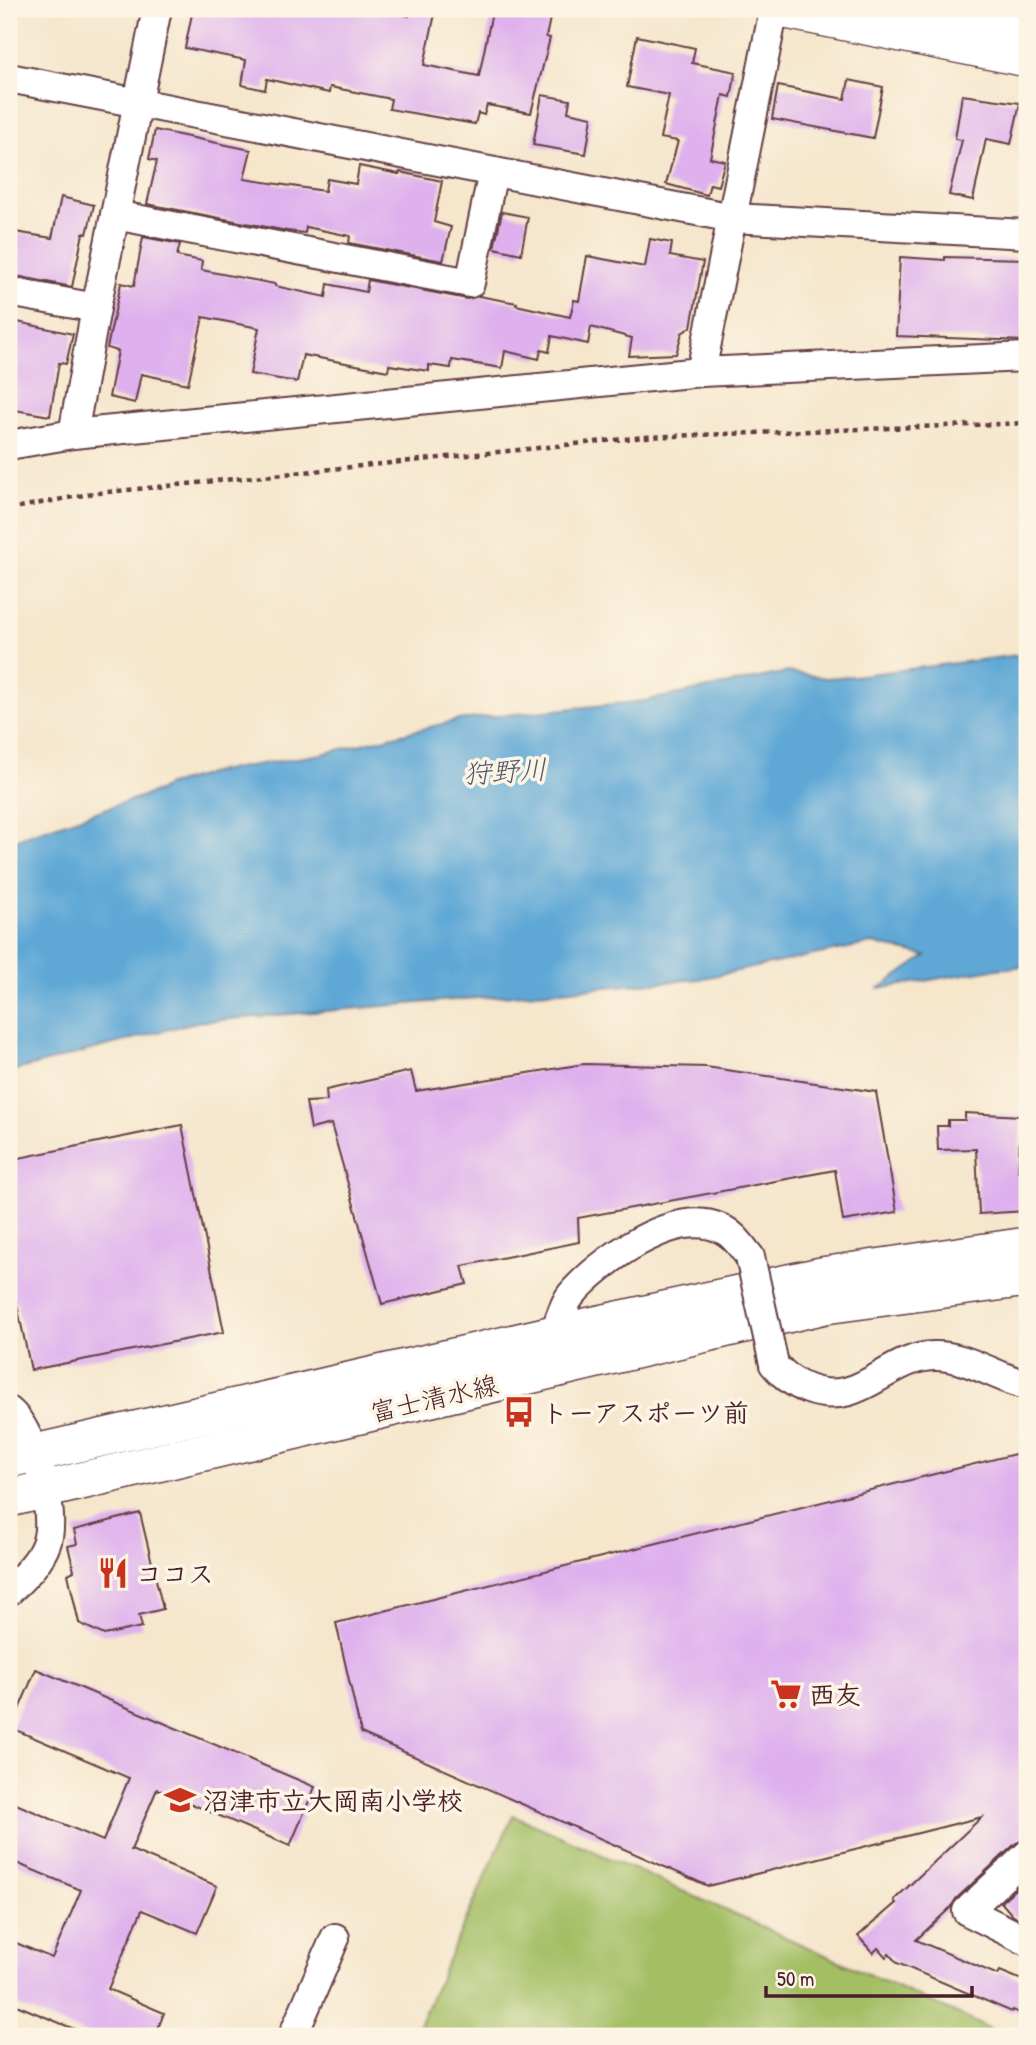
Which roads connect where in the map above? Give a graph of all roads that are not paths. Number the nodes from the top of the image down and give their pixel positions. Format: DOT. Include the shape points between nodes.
graph roads {
  1 [pos="157,9"];
  2 [pos="774,9"];
  3 [pos="780,9"];
  4 [pos="926,9"];
  5 [pos="1027,30"];
  6 [pos="1027,58"];
  7 [pos="9,78"];
  8 [pos="137,103"];
  9 [pos="493,172"];
  10 [pos="115,215"];
  11 [pos="733,218"];
  12 [pos="1027,234"];
  13 [pos="9,292"];
  14 [pos="96,308"];
  15 [pos="1027,357"];
  16 [pos="701,372"];
  17 [pos="73,434"];
  18 [pos="9,445"];
  19 [pos="1027,1246"];
  20 [pos="1027,1278"];
  21 [pos="554,1334"];
  22 [pos="1027,1385"];
  23 [pos="9,1411"];
  24 [pos="22,1456"];
  25 [pos="45,1490"];
  26 [pos="9,1498"];
  27 [pos="9,1591"];
  28 [pos="1027,1855"];
  29 [pos="335,1938"];
  30 [pos="1027,1941"];
  31 [pos="293,2036"];
  1 -- 8 [label="street"];
  2 -- 11 [label="street"];
  3 -- 6 [label="main road"];
  4 -- 5 [label="main road"];
  7 -- 8 [label="street"];
  8 -- 9 [label="street"];
  8 -- 10 [label="street"];
  9 -- 10 [label="street" via="470,283"];
  9 -- 11 [label="street"];
  10 -- 14 [label="street"];
  11 -- 12 [label="street"];
  11 -- 16 [label="street"];
  13 -- 14 [label="street"];
  14 -- 17 [label="street"];
  15 -- 16 [label="street"];
  16 -- 17 [label="street"];
  17 -- 18 [label="street"];
  19 -- 21 [label="main road, 富士清水線" via="821,1276"];
  20 -- 25 [label="main road, 富士清水線" via="825,1305"];
  21 -- 22 [label="street, bridge" via="570,1297 629,1246 671,1226 703,1224 731,1234 750,1257 774,1364 800,1386 838,1395 859,1389 909,1360 936,1356 979,1366"];
  21 -- 24 [label="main road, 富士清水線"];
  23 -- 24 [label="street" via="24,1430"];
  24 -- 25 [label="street"];
  25 -- 26 [label="main road, 富士清水線"];
  25 -- 27 [label="street" via="48,1541 41,1556"];
  28 -- 30 [label="street" via="967,1911"];
  29 -- 31 [label="street"];
}
